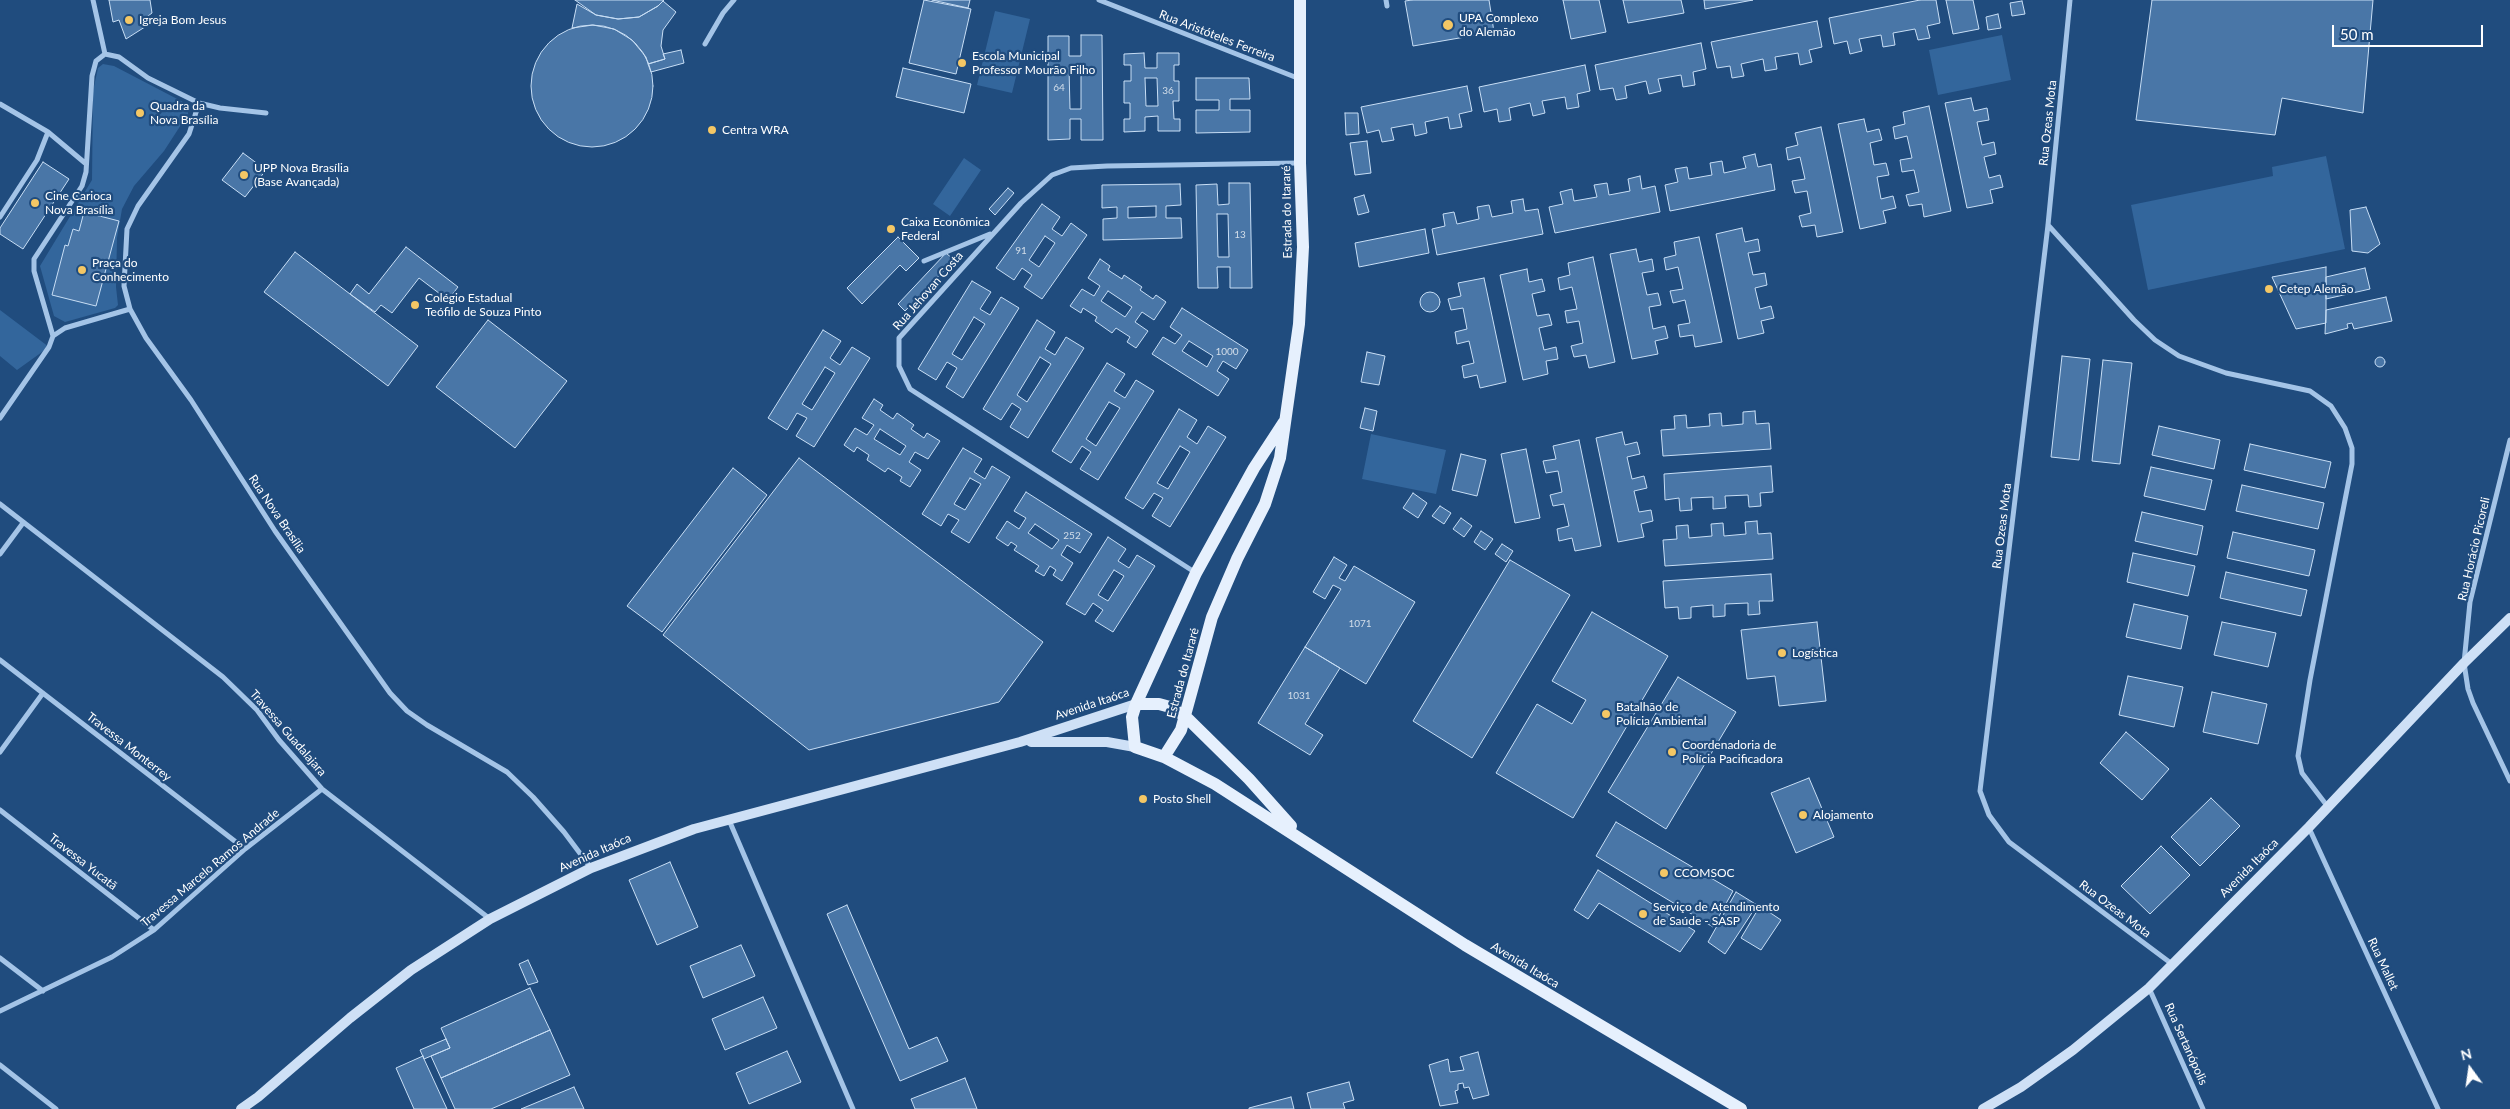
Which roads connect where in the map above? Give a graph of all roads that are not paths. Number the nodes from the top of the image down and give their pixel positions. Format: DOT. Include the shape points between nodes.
graph roads {
  1 [pos="93,0"];
  2 [pos="734,0"];
  3 [pos="1099,0"];
  4 [pos="1300,0"];
  5 [pos="1386,0"];
  6 [pos="2070,0"];
  7 [pos="1387,6"];
  8 [pos="705,44"];
  9 [pos="105,54"];
  10 [pos="1300,79"];
  11 [pos="200,103"];
  12 [pos="0,104"];
  13 [pos="266,113"];
  14 [pos="48,132"];
  15 [pos="85,162"];
  16 [pos="1300,163"];
  17 [pos="0,217"];
  18 [pos="2048,225"];
  19 [pos="993,233"];
  20 [pos="924,261"];
  21 [pos="130,309"];
  22 [pos="53,336"];
  23 [pos="0,418"];
  24 [pos="1284,422"];
  25 [pos="2510,440"];
  26 [pos="0,504"];
  27 [pos="23,523"];
  28 [pos="0,554"];
  29 [pos="1196,572"];
  30 [pos="2510,618"];
  31 [pos="0,660"];
  32 [pos="2464,663"];
  33 [pos="43,693"];
  34 [pos="1136,704"];
  35 [pos="1186,717"];
  36 [pos="1020,742"];
  37 [pos="1136,747"];
  38 [pos="0,752"];
  39 [pos="1164,757"];
  40 [pos="2510,781"];
  41 [pos="322,789"];
  42 [pos="2328,807"];
  43 [pos="0,810"];
  44 [pos="729,820"];
  45 [pos="2309,827"];
  46 [pos="1301,837"];
  47 [pos="245,849"];
  48 [pos="590,868"];
  49 [pos="490,919"];
  50 [pos="154,930"];
  51 [pos="0,958"];
  52 [pos="2173,965"];
  53 [pos="2150,988"];
  54 [pos="43,991"];
  55 [pos="0,1011"];
  56 [pos="0,1065"];
  57 [pos="56,1109"];
  58 [pos="241,1109"];
  59 [pos="853,1109"];
  60 [pos="1740,1109"];
  61 [pos="1983,1109"];
  62 [pos="2203,1109"];
  63 [pos="2438,1109"];
  1 -- 9 [label="street"];
  2 -- 8 [label="street"];
  3 -- 10 [label="street, Rua Aristóteles Ferreira"];
  4 -- 10 [label="main road, Estrada do Itararé"];
  5 -- 7 [label="street"];
  6 -- 18 [label="street, Rua Ozeas Mota"];
  9 -- 11 [label="street" via="119,57 148,78"];
  9 -- 15 [label="street" via="96,61 92,76"];
  10 -- 16 [label="main road, Estrada do Itararé"];
  11 -- 13 [label="street"];
  11 -- 21 [label="street, Rua Nova Brasília" via="189,134 138,206 127,228 124,286"];
  12 -- 14 [label="street"];
  14 -- 15 [label="street"];
  14 -- 17 [label="street" via="37,160"];
  15 -- 22 [label="street" via="82,186 34,258 34,271"];
  16 -- 19 [label="street, Rua Jehovan Costa" via="1071,168 1042,182"];
  16 -- 24 [label="main road, Estrada do Itararé" via="1303,247 1299,324 1290,400"];
  18 -- 42 [label="street" via="2155,340 2179,356 2226,373 2310,391 2331,406 2345,428 2352,448 2352,464 2298,756 2302,773"];
  18 -- 52 [label="street, Rua Ozeas Mota" via="1980,791 1989,815 2009,842"];
  19 -- 20 [label="street"];
  19 -- 29 [label="street, Rua Jehovan Costa" via="900,338 899,366 910,390"];
  21 -- 22 [label="street" via="65,328"];
  21 -- 48 [label="street, Rua Nova Brasília" via="275,531 390,693 427,725 506,772 534,797"];
  22 -- 23 [label="street" via="49,347"];
  24 -- 29 [label="main road, Estrada do Itararé" via="1254,468"];
  24 -- 35 [label="main road, Estrada do Itararé" via="1274,480 1212,616"];
  25 -- 32 [label="street, Rua Horácio Picoreli" via="2470,602"];
  26 -- 27 [label="street, Travessa Guadalajara"];
  27 -- 28 [label="street"];
  27 -- 41 [label="street, Travessa Guadalajara" via="223,677 257,710"];
  29 -- 34 [label="main road, Estrada do Itararé"];
  30 -- 32 [label="main road, Avenida Itaóca"];
  31 -- 33 [label="street, Travessa Monterrey"];
  32 -- 40 [label="street, Rua Horácio Picoreli" via="2473,703"];
  32 -- 42 [label="main road, Avenida Itaóca"];
  33 -- 38 [label="street"];
  33 -- 47 [label="street, Travessa Monterrey"];
  34 -- 35 [label="main road, Avenida Itaóca" via="1159,704"];
  34 -- 36 [label="main road, Avenida Itaóca"];
  34 -- 37 [label="main road, Estrada do Itararé" via="1132,717"];
  35 -- 39 [label="main road, Estrada do Itararé" via="1178,738"];
  35 -- 46 [label="main road, Avenida Itaóca" via="1249,779"];
  36 -- 37 [label="main road, Avenida Itaóca" via="1107,742"];
  36 -- 44 [label="main road, Avenida Itaóca"];
  37 -- 39 [label="main road"];
  39 -- 46 [label="main road, Avenida Itaóca"];
  41 -- 47 [label="street, Travessa Marcelo Ramos Andrade"];
  41 -- 49 [label="street, Travessa Guadalajara"];
  42 -- 45 [label="main road, Avenida Itaóca"];
  43 -- 50 [label="street, Travessa Yucatã"];
  44 -- 48 [label="main road, Avenida Itaóca"];
  44 -- 59 [label="street"];
  45 -- 52 [label="main road, Avenida Itaóca"];
  45 -- 63 [label="street, Rua Mallet"];
  46 -- 60 [label="main road, Avenida Itaóca" via="1465,945"];
  47 -- 50 [label="street, Travessa Marcelo Ramos Andrade"];
  48 -- 49 [label="main road, Avenida Itaóca"];
  49 -- 58 [label="main road, Avenida Itaóca" via="411,970"];
  50 -- 54 [label="street, Travessa Marcelo Ramos Andrade" via="112,957"];
  51 -- 54 [label="street"];
  52 -- 53 [label="main road, Avenida Itaóca"];
  53 -- 61 [label="main road, Avenida Itaóca" via="2073,1050"];
  53 -- 62 [label="street, Rua Sertanópolis"];
  54 -- 55 [label="street, Travessa Marcelo Ramos Andrade"];
  56 -- 57 [label="street"];
}
